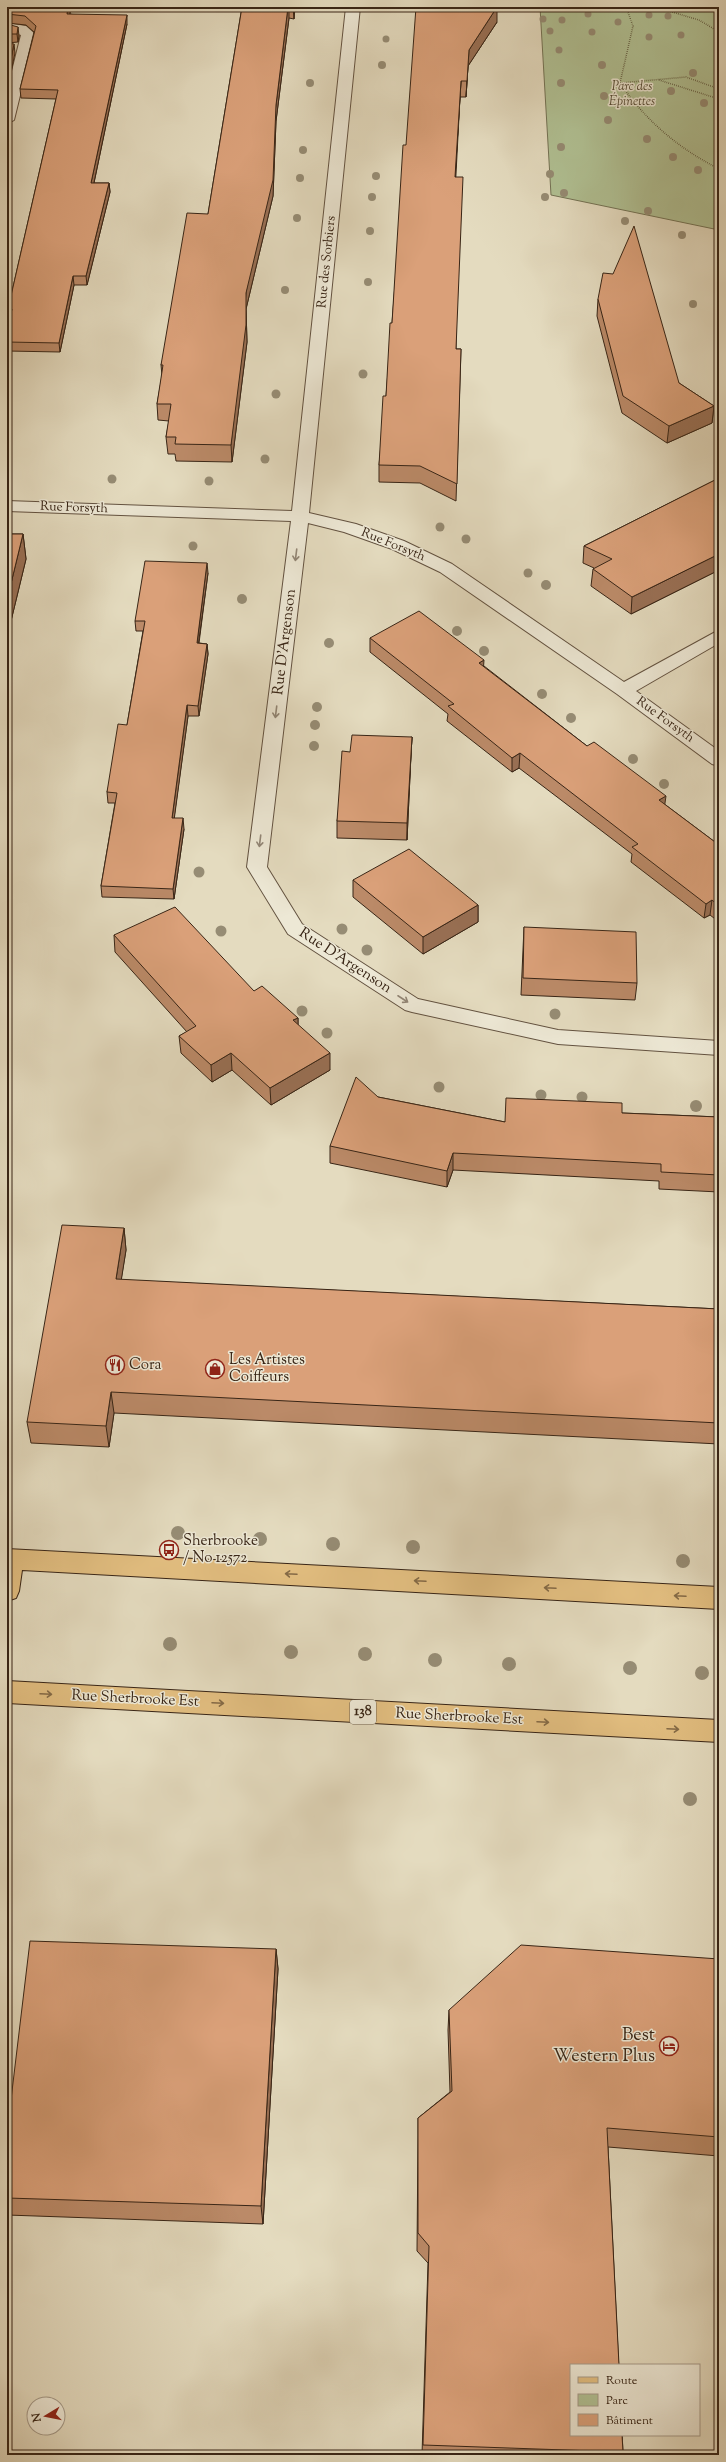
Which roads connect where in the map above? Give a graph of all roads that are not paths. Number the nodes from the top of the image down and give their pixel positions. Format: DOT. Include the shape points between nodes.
graph roads {
  1 [pos="353,7"];
  2 [pos="7,26"];
  3 [pos="7,120"];
  4 [pos="7,506"];
  5 [pos="300,516"];
  6 [pos="719,636"];
  7 [pos="624,690"];
  8 [pos="719,760"];
  9 [pos="719,1048"];
  10 [pos="10,1559"];
  11 [pos="7,1591"];
  12 [pos="719,1598"];
  13 [pos="7,1692"];
  14 [pos="719,1731"];
  1 -- 5 [label="street, Rue des Sorbiers"];
  2 -- 3 [label="street" via="21,29 28,34 19,48"];
  4 -- 5 [label="street, Rue Forsyth"];
  5 -- 7 [label="street, Rue Forsyth" via="350,528 398,545 446,568"];
  5 -- 9 [label="street, Rue D'Argenson, one-way" via="257,867 295,929 412,1005 558,1037"];
  6 -- 7 [label="street"];
  7 -- 8 [label="street, Rue Forsyth"];
  10 -- 11 [label="main road"];
  12 -- 10 [label="main road, one-way"];
  13 -- 14 [label="main road, Rue Sherbrooke Est / 138, one-way"];
}
